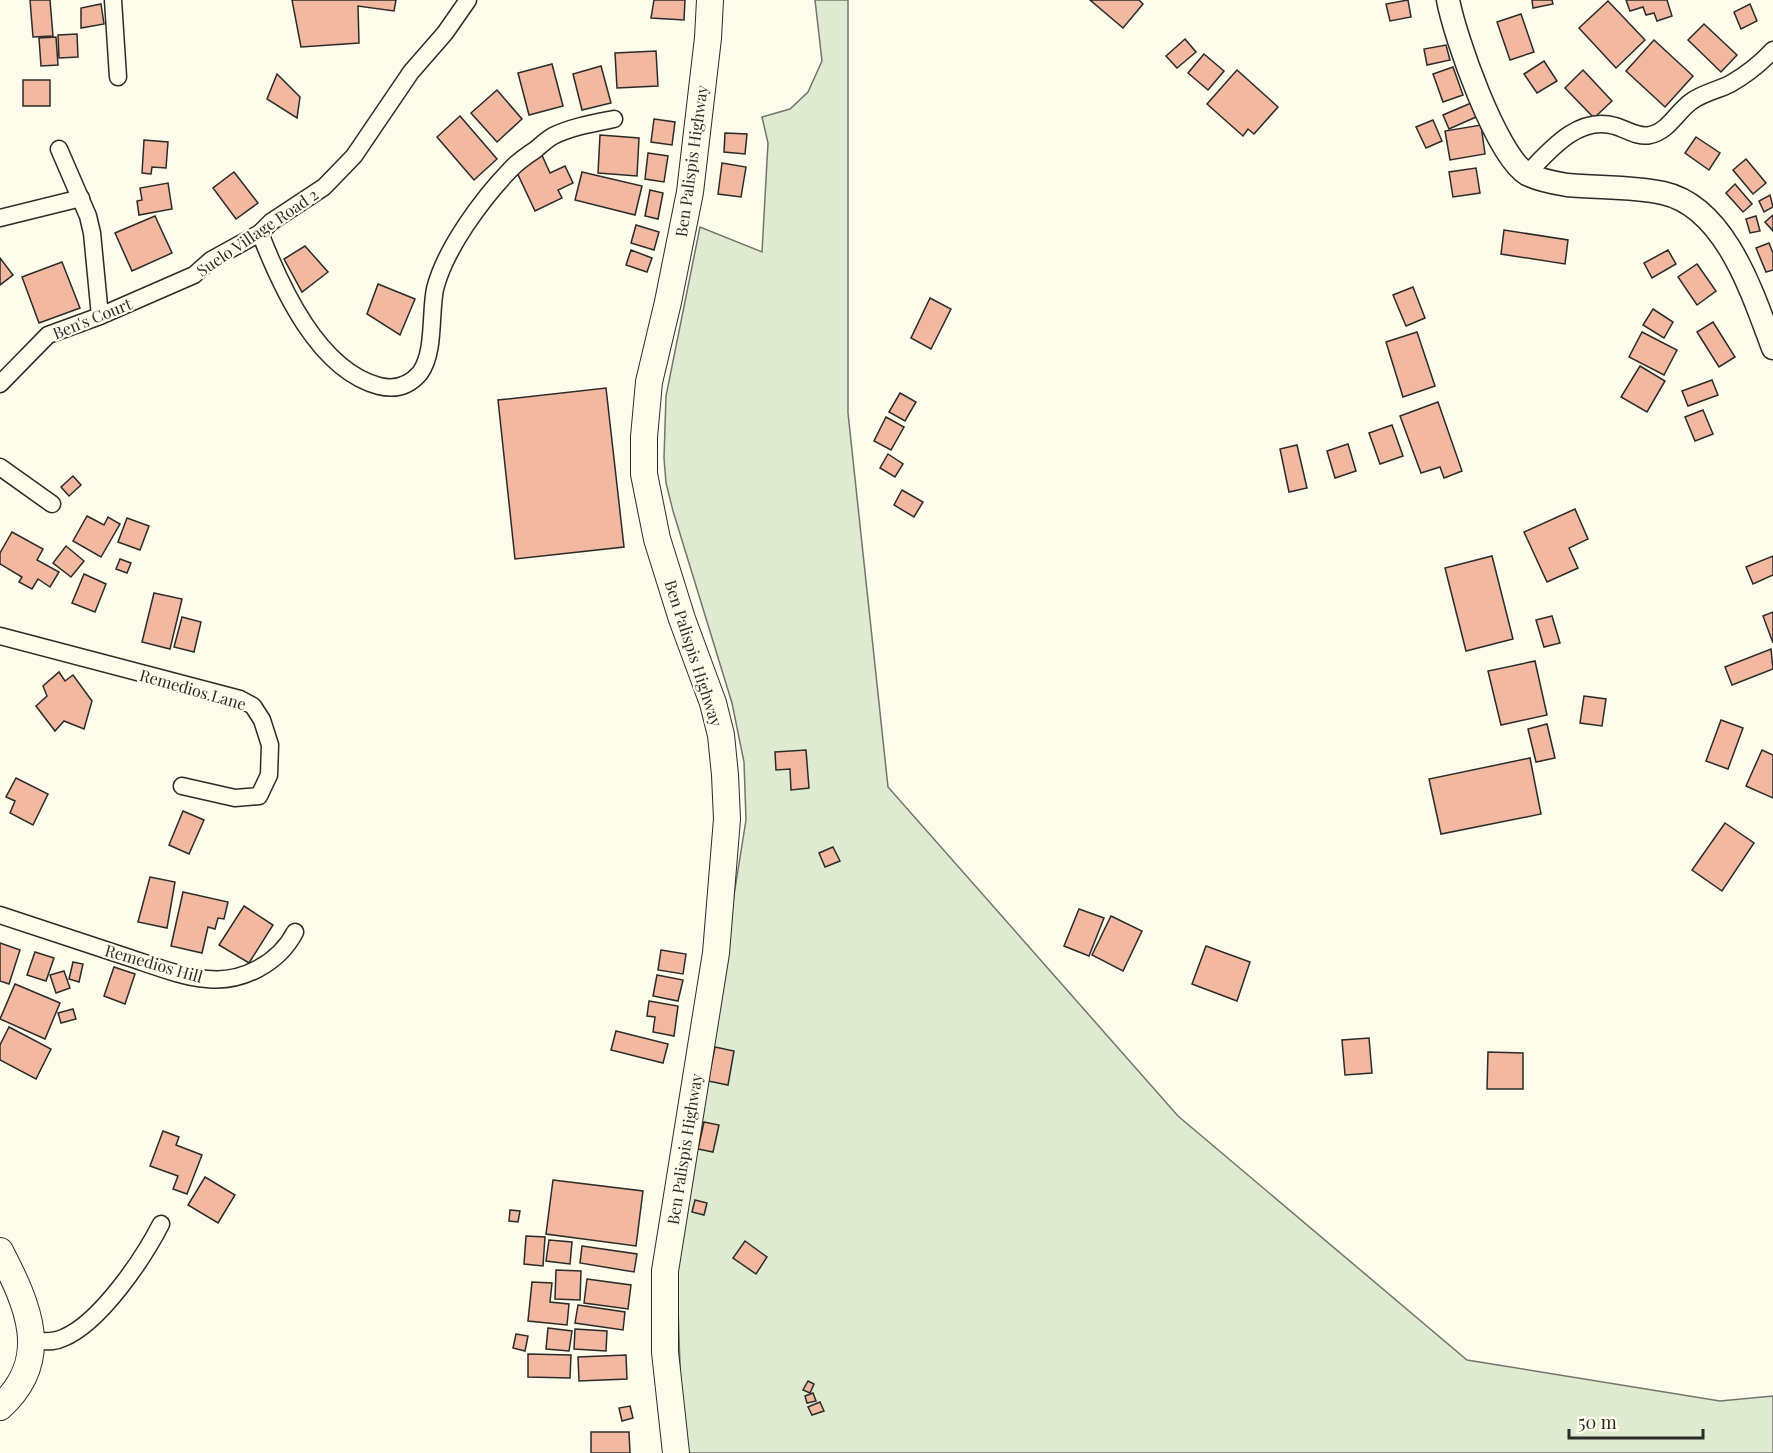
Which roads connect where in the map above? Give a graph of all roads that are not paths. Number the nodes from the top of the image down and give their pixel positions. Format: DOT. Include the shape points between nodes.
graph roads {
  1 [pos="113,0"];
  2 [pos="468,0"];
  3 [pos="710,0"];
  4 [pos="1448,0"];
  5 [pos="1773,50"];
  6 [pos="118,77"];
  7 [pos="614,119"];
  8 [pos="59,149"];
  9 [pos="1527,174"];
  10 [pos="81,198"];
  11 [pos="0,218"];
  12 [pos="260,233"];
  13 [pos="166,287"];
  14 [pos="100,316"];
  15 [pos="1773,348"];
  16 [pos="0,384"];
  17 [pos="0,467"];
  18 [pos="52,504"];
  19 [pos="0,636"];
  20 [pos="182,786"];
  21 [pos="0,915"];
  22 [pos="295,932"];
  23 [pos="160,1224"];
  24 [pos="0,1251"];
  25 [pos="32,1341"];
  26 [pos="0,1407"];
  27 [pos="676,1453"];
  1 -- 6 [label="street"];
  2 -- 12 [label="street, Suelo Village Road 2" via="339,173"];
  3 -- 27 [label="main road, Ben Palispis Highway" via="690,192 649,382 644,437 644,474 657,539 721,735 726,786 716,953 665,1271 665,1352"];
  4 -- 9 [label="street" via="1476,90 1514,160"];
  5 -- 9 [label="street" via="1731,83 1692,100 1656,134 1645,136 1600,124 1572,132"];
  7 -- 12 [label="street" via="553,136 511,168 479,206 446,258 436,286 422,370 405,385 392,388 367,382 325,351 274,270"];
  8 -- 10 [label="street"];
  9 -- 15 [label="street" via="1567,185 1664,193 1696,208 1722,234 1746,279"];
  10 -- 11 [label="street"];
  10 -- 14 [label="street" via="92,233"];
  12 -- 13 [label="street, Suelo Village Road 2" via="211,260 194,275"];
  13 -- 14 [label="street, Ben's Court"];
  14 -- 16 [label="street, Ben's Court" via="48,335"];
  17 -- 18 [label="street"];
  19 -- 20 [label="street, Remedios Lane" via="240,699 253,706 270,745 269,775 259,796 236,798"];
  21 -- 22 [label="street, Remedios Hill" via="207,980 247,975 288,945"];
  23 -- 25 [label="street" via="135,1269 78,1331 52,1342"];
  24 -- 25 [label="main road" via="20,1289"];
  25 -- 26 [label="main road" via="24,1375"];
}
